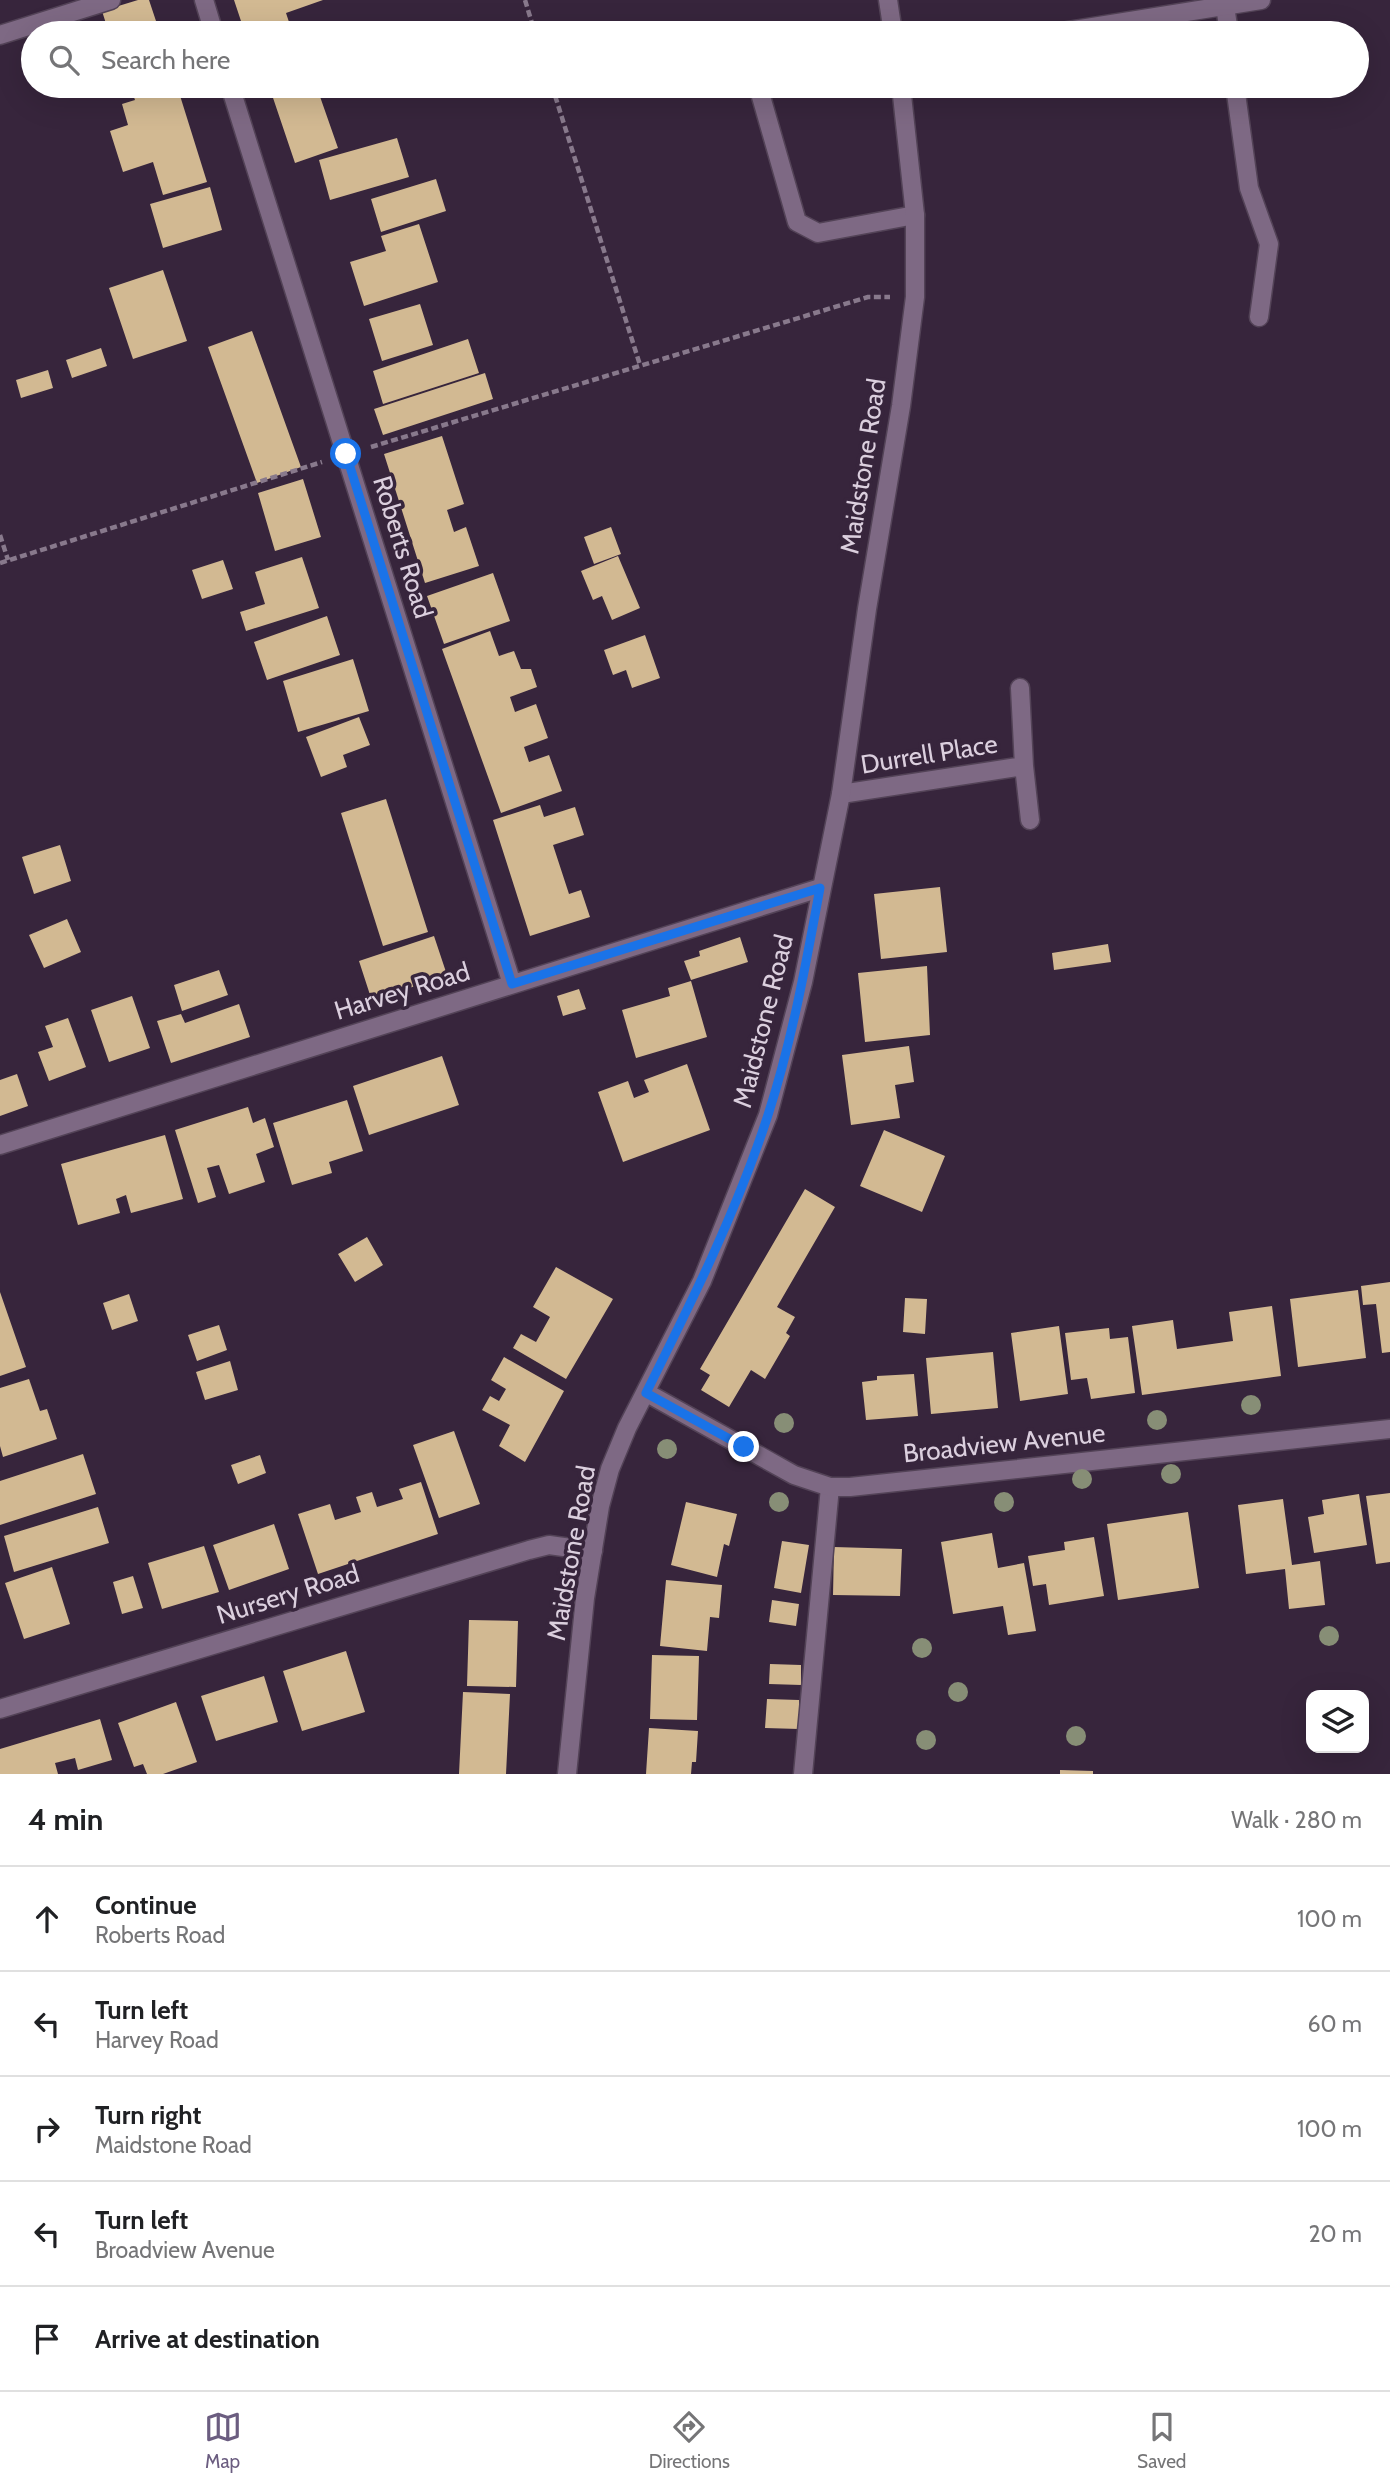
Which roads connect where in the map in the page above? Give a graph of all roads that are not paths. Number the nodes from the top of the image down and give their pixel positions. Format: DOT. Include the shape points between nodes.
graph roads {
  1 [pos="111,0"];
  2 [pos="204,0"];
  3 [pos="888,0"];
  4 [pos="1261,0"];
  5 [pos="1225,6"];
  6 [pos="44,21"];
  7 [pos="210,21"];
  8 [pos="891,21"];
  9 [pos="1131,21"];
  10 [pos="1227,21"];
  11 [pos="21,28"];
  12 [pos="0,35"];
  13 [pos="234,98"];
  14 [pos="761,98"];
  15 [pos="902,98"];
  16 [pos="1238,98"];
  17 [pos="915,215"];
  18 [pos="1259,317"];
  19 [pos="1020,688"];
  20 [pos="1024,766"];
  21 [pos="841,794"];
  22 [pos="1030,820"];
  23 [pos="820,888"];
  24 [pos="512,984"];
  25 [pos="0,1145"];
  26 [pos="646,1393"];
  27 [pos="1390,1429"];
  28 [pos="830,1488"];
  29 [pos="593,1551"];
  30 [pos="1,1706"];
  31 [pos="567,1774"];
  32 [pos="803,1774"];
  1 -- 6 [label="street"];
  2 -- 7 [label="street"];
  3 -- 8 [label="street"];
  4 -- 5 [label="street"];
  5 -- 9 [label="street"];
  5 -- 10 [label="street"];
  11 -- 12 [label="street"];
  13 -- 24 [label="street, Roberts Road"];
  14 -- 17 [label="street" via="797,222 818,233"];
  15 -- 17 [label="street, Maidstone Road"];
  16 -- 18 [label="street" via="1249,188 1269,244"];
  17 -- 21 [label="street, Maidstone Road" via="915,297"];
  19 -- 20 [label="street, Durrell Place"];
  20 -- 21 [label="street, Durrell Place"];
  20 -- 22 [label="street, Durrell Place"];
  21 -- 23 [label="street, Maidstone Road"];
  23 -- 24 [label="street, Harvey Road"];
  23 -- 26 [label="street, Maidstone Road" via="803,982 768,1115 702,1281"];
  24 -- 25 [label="street, Harvey Road"];
  26 -- 28 [label="street, Broadview Avenue" via="794,1475"];
  26 -- 29 [label="street, Maidstone Road" via="610,1469"];
  27 -- 28 [label="street, Broadview Avenue"];
  28 -- 32 [label="street"];
  29 -- 30 [label="street, Nursery Road" via="550,1545 529,1549"];
  29 -- 31 [label="street, Maidstone Road"];
}
